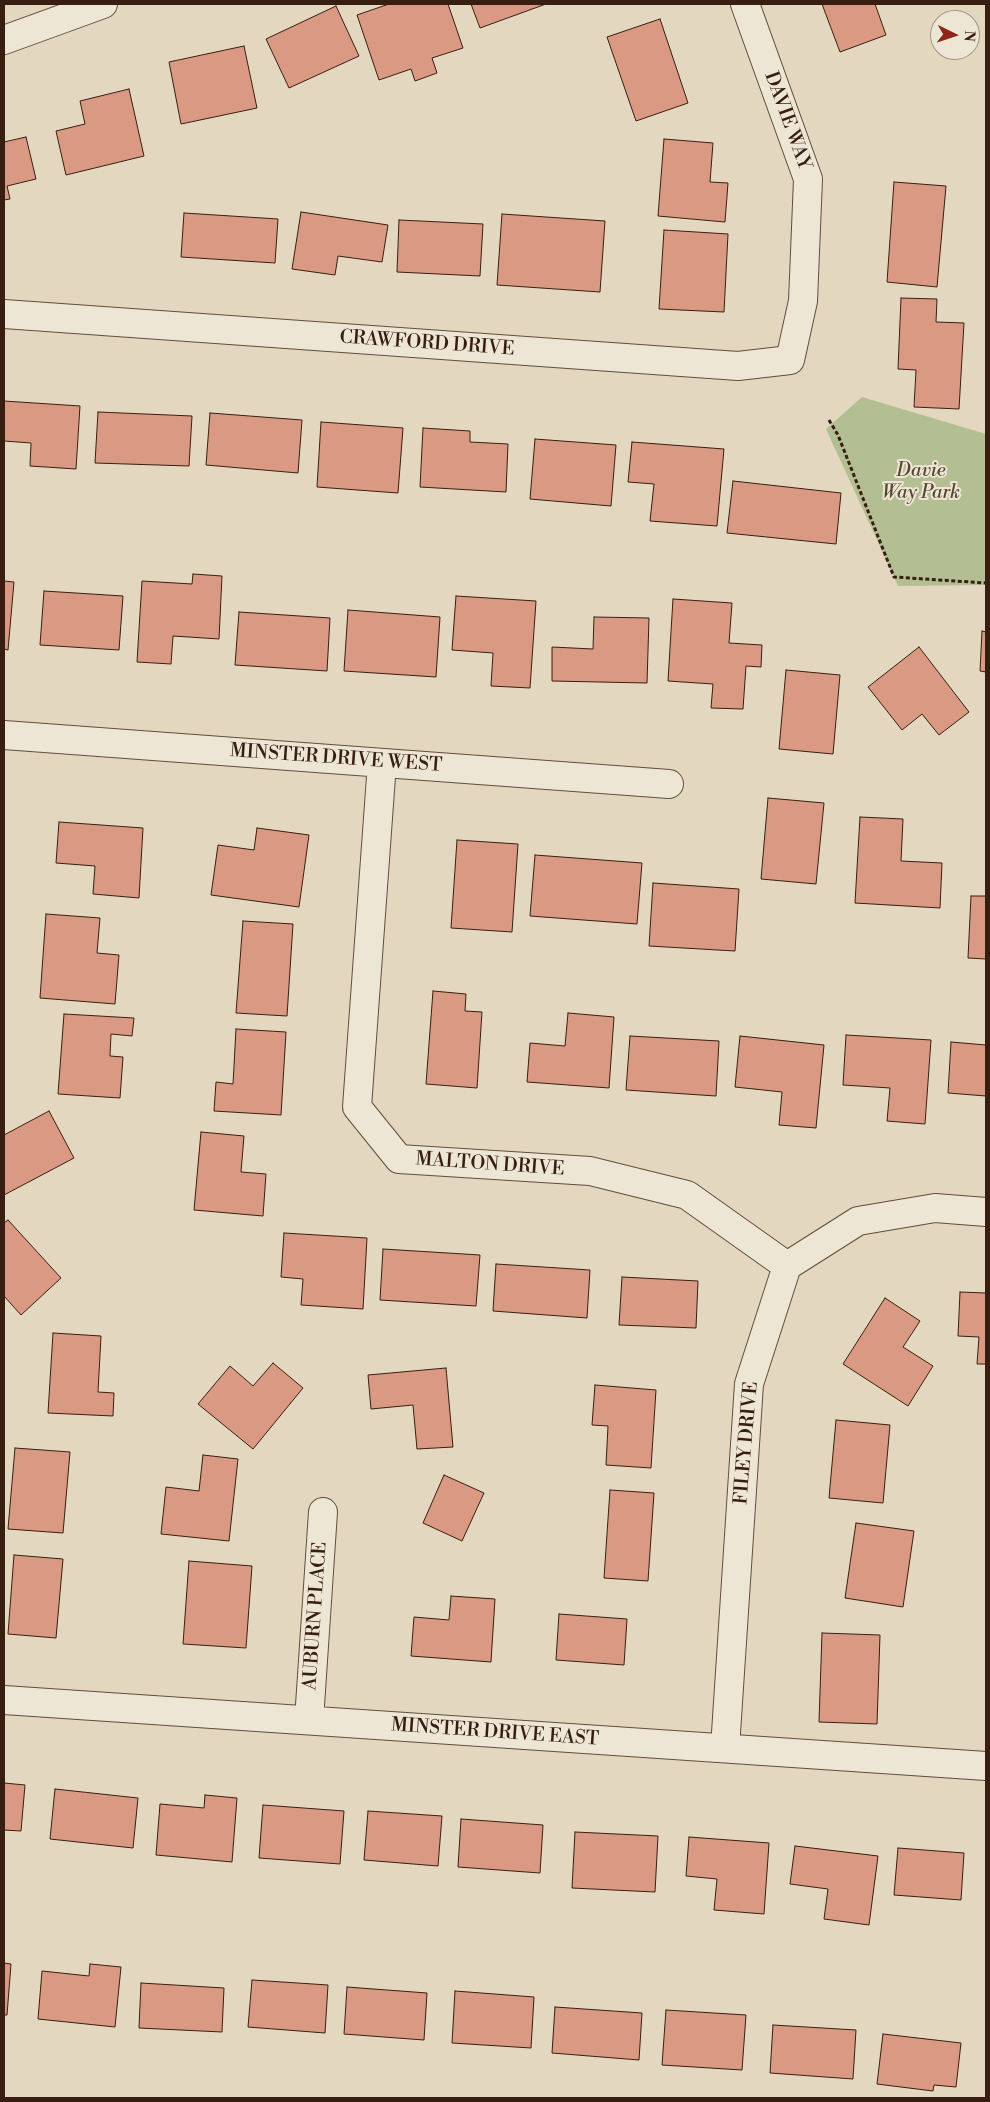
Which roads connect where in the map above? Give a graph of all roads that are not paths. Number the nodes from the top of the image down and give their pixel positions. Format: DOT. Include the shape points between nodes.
graph roads {
  1 [pos="103,4"];
  2 [pos="745,4"];
  3 [pos="4,40"];
  4 [pos="804,301"];
  5 [pos="4,314"];
  6 [pos="4,734"];
  7 [pos="382,763"];
  8 [pos="669,784"];
  9 [pos="986,1212"];
  10 [pos="786,1266"];
  11 [pos="323,1512"];
  12 [pos="4,1700"];
  13 [pos="309,1720"];
  14 [pos="725,1748"];
  15 [pos="986,1766"];
  1 -- 3 [label="street"];
  2 -- 4 [label="street, DAVIE WAY" via="808,179"];
  4 -- 5 [label="street, CRAWFORD DRIVE" via="790,360 738,366"];
  6 -- 7 [label="street, MINSTER DRIVE WEST"];
  7 -- 8 [label="street, MINSTER DRIVE WEST"];
  7 -- 10 [label="street, MALTON DRIVE" via="357,1107 399,1159 590,1171 687,1195"];
  9 -- 10 [label="street" via="935,1208 858,1221"];
  10 -- 14 [label="street, FILEY DRIVE" via="750,1384"];
  11 -- 13 [label="street, AUBURN PLACE"];
  12 -- 13 [label="street, MINSTER DRIVE EAST"];
  13 -- 14 [label="street, MINSTER DRIVE EAST"];
  14 -- 15 [label="street, MINSTER DRIVE EAST"];
}
